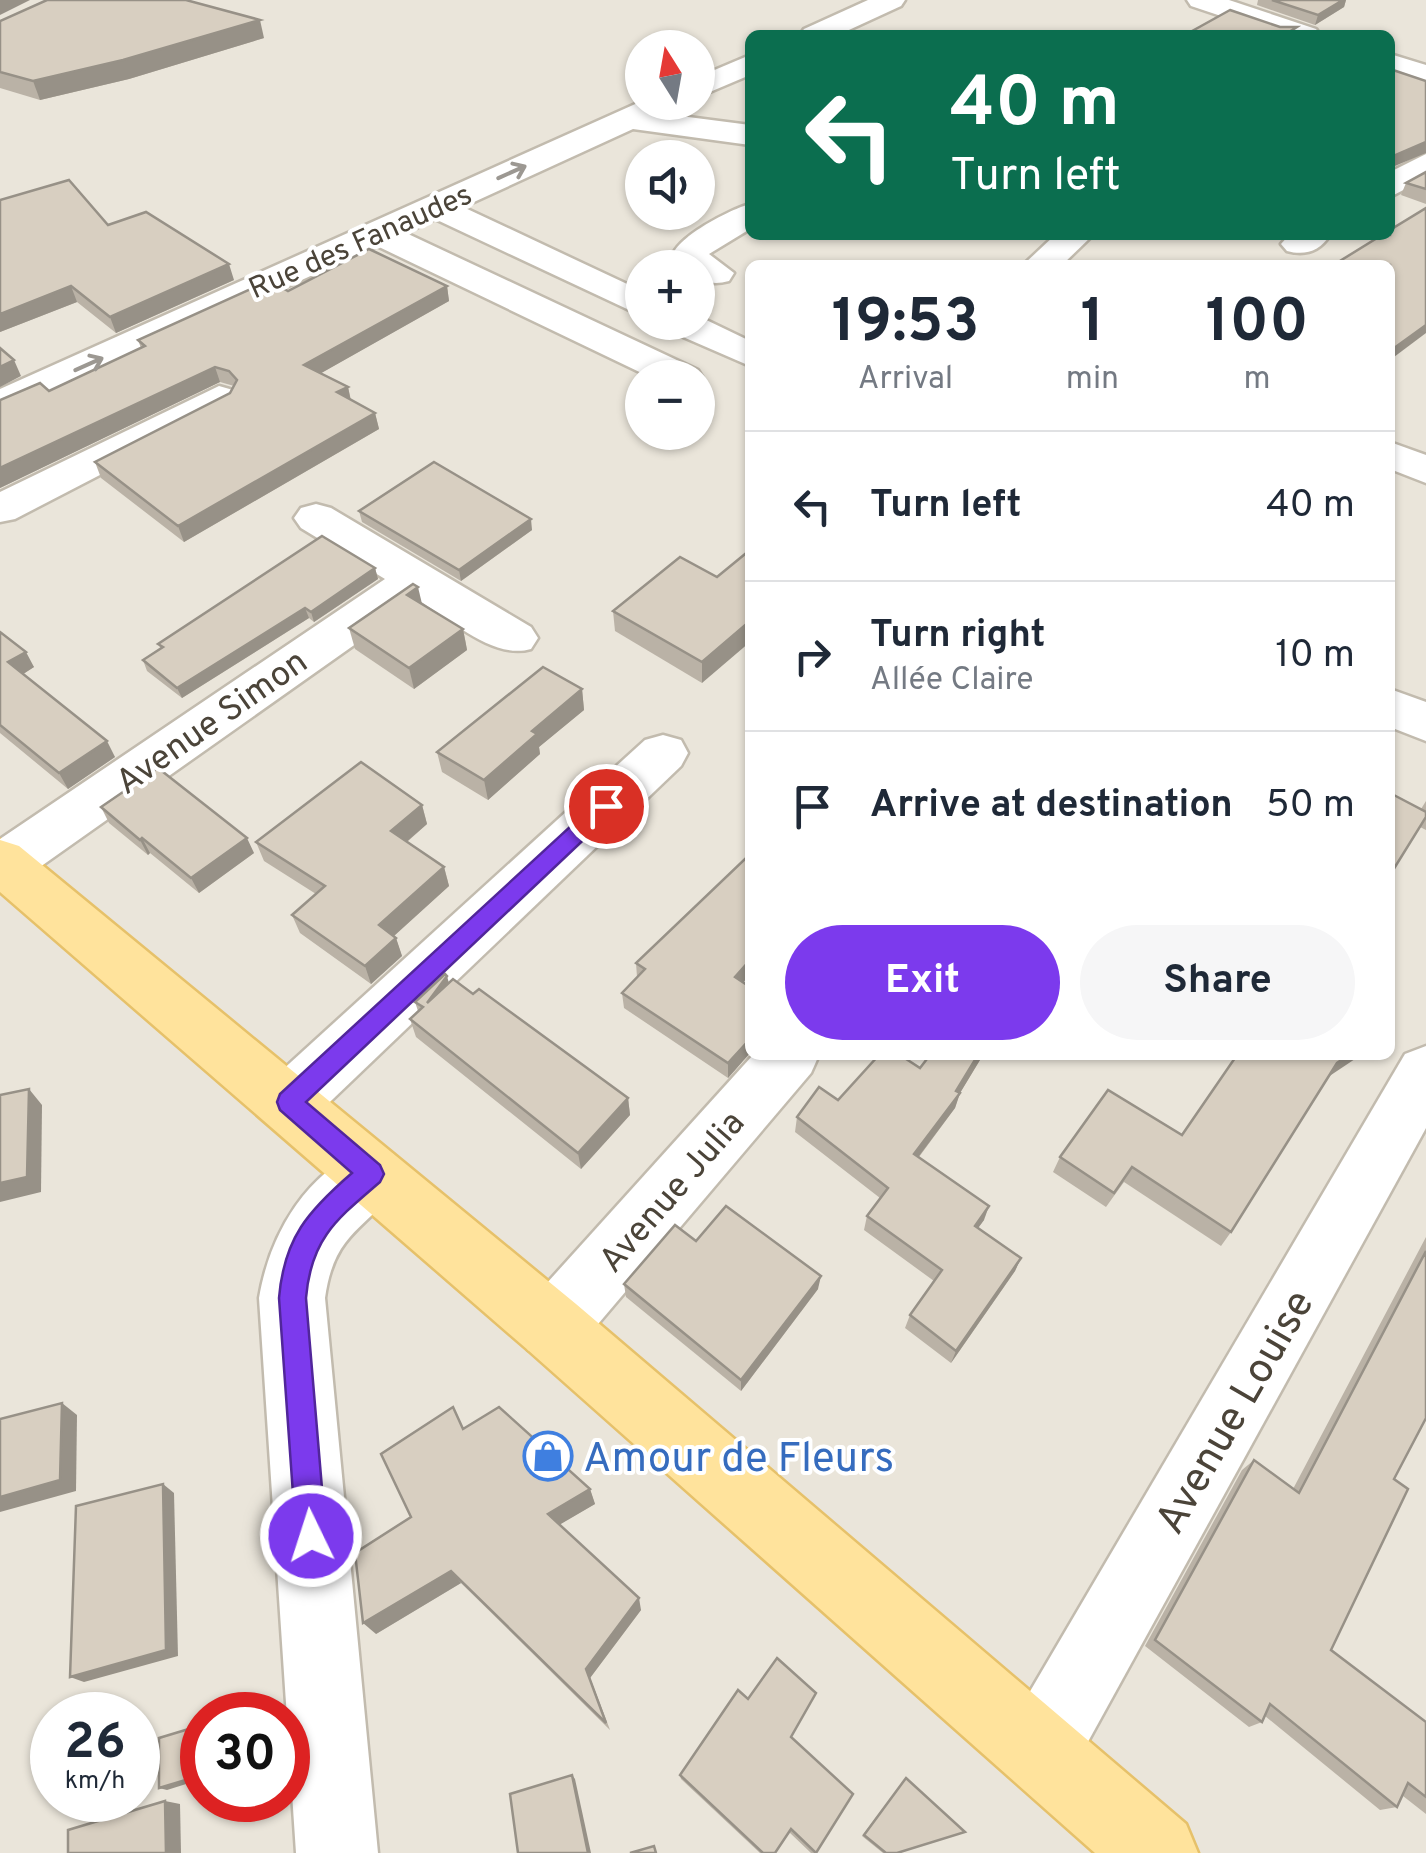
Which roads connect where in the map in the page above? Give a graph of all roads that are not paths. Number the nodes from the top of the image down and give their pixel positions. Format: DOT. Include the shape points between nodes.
graph roads {
  1 [pos="891,0"];
  2 [pos="1201,0"];
  3 [pos="825,30"];
  4 [pos="1291,30"];
  5 [pos="745,66"];
  6 [pos="715,80"];
  7 [pos="626,120"];
  8 [pos="644,120"];
  9 [pos="745,134"];
  10 [pos="436,207"];
  11 [pos="745,217"];
  12 [pos="378,233"];
  13 [pos="1070,240"];
  14 [pos="1048,260"];
  15 [pos="716,274"];
  16 [pos="625,297"];
  17 [pos="647,360"];
  18 [pos="219,398"];
  19 [pos="0,404"];
  20 [pos="1395,456"];
  21 [pos="1426,470"];
  22 [pos="0,509"];
  23 [pos="316,518"];
  24 [pos="418,578"];
  25 [pos="515,638"];
  26 [pos="1395,708"];
  27 [pos="1426,723"];
  28 [pos="663,752"];
  29 [pos="2,863"];
  30 [pos="786,1060"];
  31 [pos="1426,1072"];
  32 [pos="289,1102"];
  33 [pos="371,1174"];
  34 [pos="552,1326"];
  35 [pos="1040,1750"];
  36 [pos="337,1853"];
  37 [pos="1156,1853"];
  1 -- 3 [label="street"];
  2 -- 4 [label="street"];
  5 -- 6 [label="street"];
  10 -- 7 [label="street, Rue des Fanaudes, one-way"];
  8 -- 9 [label="street"];
  10 -- 12 [label="street, Rue des Fanaudes"];
  10 -- 16 [label="street"];
  11 -- 15 [label="street" via="690,251 690,258"];
  12 -- 17 [label="street"];
  19 -- 12 [label="street, Rue des Fanaudes, one-way"];
  13 -- 14 [label="street"];
  18 -- 22 [label="street"];
  20 -- 21 [label="street"];
  23 -- 24 [label="street"];
  24 -- 25 [label="street"];
  24 -- 29 [label="street, Avenue Simon"];
  26 -- 27 [label="street"];
  28 -- 32 [label="street"];
  29 -- 32 [label="main road"];
  30 -- 34 [label="street, Avenue Julia"];
  31 -- 35 [label="street, Avenue Louise"];
  32 -- 33 [label="main road"];
  33 -- 34 [label="main road"];
  33 -- 36 [label="street" via="324,1214 306,1240 292,1298"];
  34 -- 35 [label="main road"];
  35 -- 37 [label="main road"];
}
